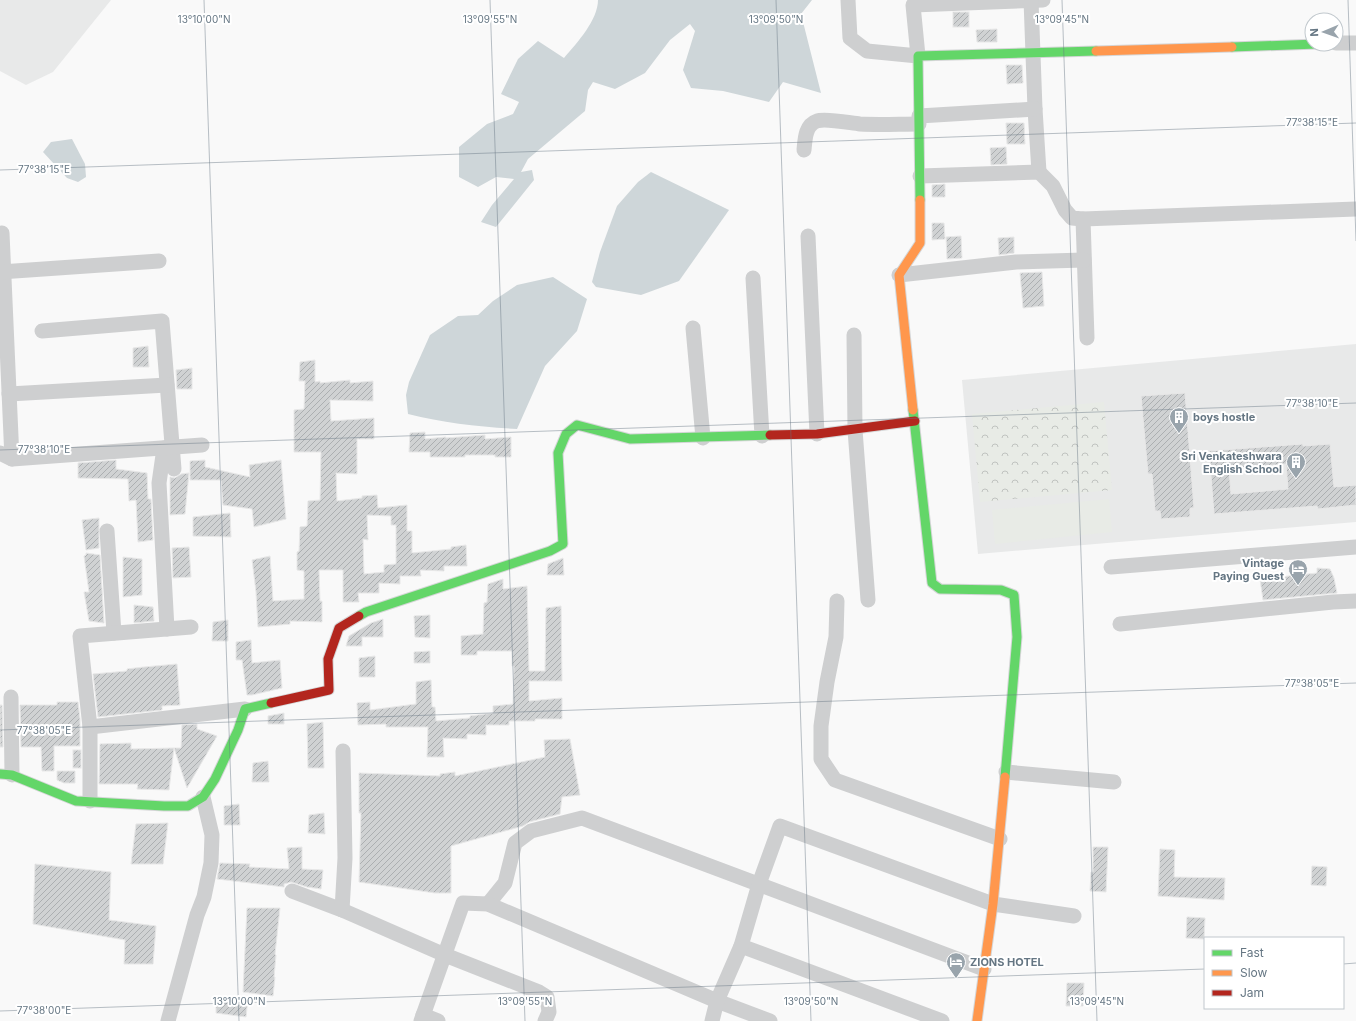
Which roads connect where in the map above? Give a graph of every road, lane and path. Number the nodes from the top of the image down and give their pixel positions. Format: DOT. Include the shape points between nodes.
graph roads {
  1 [pos="848,0"];
  2 [pos="1031,0"];
  3 [pos="1043,0"];
  4 [pos="1344,43"];
  5 [pos="1356,43"];
  6 [pos="1304,44"];
  7 [pos="1033,54"];
  8 [pos="918,56"];
  9 [pos="1035,109"];
  10 [pos="919,120"];
  11 [pos="804,150"];
  12 [pos="1039,172"];
  13 [pos="920,176"];
  14 [pos="1356,209"];
  15 [pos="1083,219"];
  16 [pos="2,233"];
  17 [pos="808,236"];
  18 [pos="1084,260"];
  19 [pos="159,261"];
  20 [pos="2,272"];
  21 [pos="899,275"];
  22 [pos="753,278"];
  23 [pos="693,328"];
  24 [pos="42,331"];
  25 [pos="854,335"];
  26 [pos="1087,338"];
  27 [pos="167,385"];
  28 [pos="9,394"];
  29 [pos="915,421"];
  30 [pos="856,430"];
  31 [pos="817,434"];
  32 [pos="762,436"];
  33 [pos="703,438"];
  34 [pos="202,445"];
  35 [pos="168,447"];
  36 [pos="6,456"];
  37 [pos="174,469"];
  38 [pos="107,531"];
  39 [pos="1356,547"];
  40 [pos="1111,567"];
  41 [pos="868,600"];
  42 [pos="837,601"];
  43 [pos="1356,601"];
  44 [pos="1120,624"];
  45 [pos="191,627"];
  46 [pos="167,629"];
  47 [pos="114,633"];
  48 [pos="11,697"];
  49 [pos="246,709"];
  50 [pos="90,727"];
  51 [pos="343,751"];
  52 [pos="1006,772"];
  53 [pos="6,774"];
  54 [pos="1114,782"];
  55 [pos="204,797"];
  56 [pos="90,801"];
  57 [pos="1000,839"];
  58 [pos="759,884"];
  59 [pos="292,891"];
  60 [pos="488,904"];
  61 [pos="993,904"];
  62 [pos="342,910"];
  63 [pos="1074,916"];
  64 [pos="741,946"];
  65 [pos="444,955"];
  66 [pos="984,969"];
  67 [pos="717,1001"];
  68 [pos="422,1018"];
  69 [pos="168,1021"];
  70 [pos="438,1021"];
  71 [pos="545,1021"];
  72 [pos="712,1021"];
  73 [pos="770,1021"];
  74 [pos="942,1021"];
  75 [pos="977,1021"];
  1 -- 8 [label="street" via="850,38 867,51"];
  2 -- 3 [label="street"];
  2 -- 7 [label="street"];
  2 -- 8 [label="street" via="913,5"];
  4 -- 5 [label="street"];
  6 -- 7 [label="street"];
  7 -- 8 [label="street"];
  7 -- 9 [label="street"];
  8 -- 10 [label="street"];
  9 -- 10 [label="street"];
  9 -- 12 [label="street"];
  10 -- 11 [label="street" via="860,124 839,120 817,121 808,128"];
  10 -- 13 [label="street"];
  12 -- 13 [label="street"];
  12 -- 15 [label="street" via="1053,186 1072,218"];
  13 -- 21 [label="street" via="920,243"];
  14 -- 15 [label="street"];
  15 -- 18 [label="street"];
  16 -- 20 [label="street"];
  17 -- 31 [label="street"];
  18 -- 21 [label="street" via="1016,262"];
  18 -- 26 [label="street"];
  19 -- 20 [label="street"];
  20 -- 28 [label="street"];
  21 -- 29 [label="street"];
  22 -- 32 [label="street"];
  23 -- 33 [label="street"];
  24 -- 27 [label="street" via="162,321"];
  25 -- 30 [label="street"];
  27 -- 28 [label="street"];
  27 -- 35 [label="street"];
  28 -- 36 [label="street"];
  29 -- 30 [label="street"];
  29 -- 52 [label="street" via="932,582 940,589 1001,590 1014,595 1016,636"];
  30 -- 31 [label="street"];
  30 -- 41 [label="street"];
  31 -- 32 [label="street"];
  32 -- 33 [label="street"];
  33 -- 49 [label="street" via="630,439 577,426 566,434 558,453 563,544 550,551 366,612 339,628 328,659 329,690"];
  34 -- 35 [label="street"];
  35 -- 36 [label="street"];
  35 -- 37 [label="street"];
  35 -- 46 [label="street" via="159,483"];
  38 -- 47 [label="street"];
  39 -- 40 [label="street"];
  42 -- 57 [label="street" via="836,637 821,726 821,759 835,780"];
  43 -- 44 [label="street"];
  45 -- 46 [label="street"];
  46 -- 47 [label="street"];
  47 -- 50 [label="street" via="80,636"];
  48 -- 53 [label="street"];
  49 -- 50 [label="street"];
  49 -- 55 [label="street" via="215,779"];
  50 -- 56 [label="street"];
  51 -- 62 [label="street" via="345,858"];
  52 -- 54 [label="street"];
  52 -- 57 [label="street"];
  53 -- 56 [label="street" via="76,800"];
  55 -- 56 [label="street" via="188,806"];
  55 -- 69 [label="street" via="212,835 211,863 204,897"];
  57 -- 61 [label="street"];
  58 -- 60 [label="street" via="582,818 531,831 515,843 505,883"];
  58 -- 61 [label="street" via="780,826"];
  58 -- 64 [label="street"];
  58 -- 66 [label="street"];
  59 -- 62 [label="street"];
  60 -- 65 [label="street" via="463,903"];
  60 -- 67 [label="street"];
  61 -- 63 [label="street"];
  61 -- 66 [label="street"];
  62 -- 65 [label="street"];
  64 -- 67 [label="street"];
  64 -- 74 [label="street"];
  65 -- 68 [label="street"];
  65 -- 71 [label="street" via="547,997 549,1012"];
  66 -- 75 [label="street"];
  67 -- 72 [label="street"];
  67 -- 73 [label="street"];
  68 -- 70 [label="street"];
}
